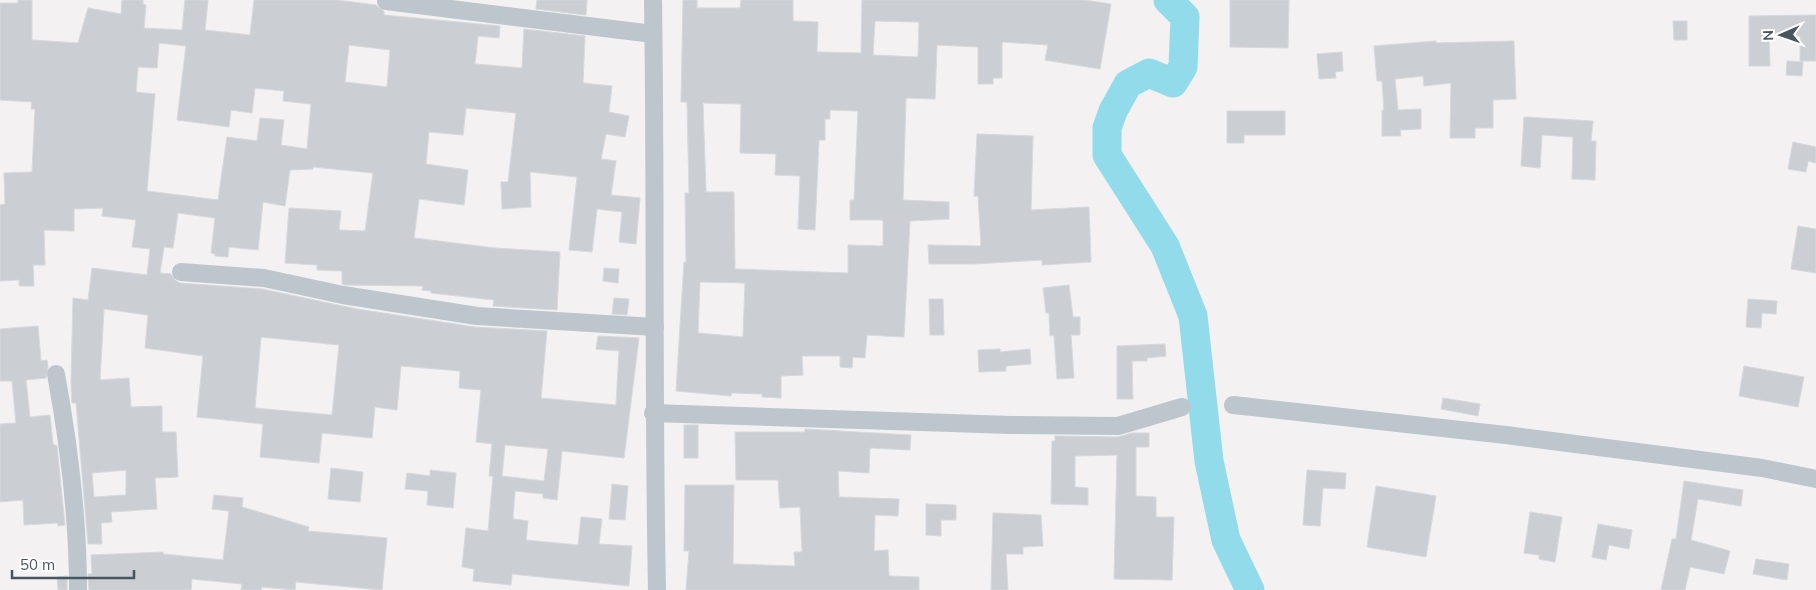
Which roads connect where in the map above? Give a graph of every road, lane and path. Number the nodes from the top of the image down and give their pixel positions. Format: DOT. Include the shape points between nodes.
graph roads {
  1 [pos="653,0"];
  2 [pos="386,1"];
  3 [pos="653,34"];
  4 [pos="181,272"];
  5 [pos="655,327"];
  6 [pos="56,374"];
  7 [pos="1233,405"];
  8 [pos="1182,407"];
  9 [pos="653,413"];
  10 [pos="1816,479"];
  11 [pos="78,590"];
  12 [pos="657,590"];
  1 -- 3 [label="street"];
  2 -- 3 [label="street"];
  3 -- 5 [label="street"];
  4 -- 5 [label="street" via="264,278 343,295 477,316"];
  5 -- 9 [label="street"];
  6 -- 11 [label="street" via="68,436"];
  7 -- 10 [label="street" via="1506,434 1762,468"];
  8 -- 9 [label="street" via="1118,426"];
  9 -- 12 [label="street"];
}
